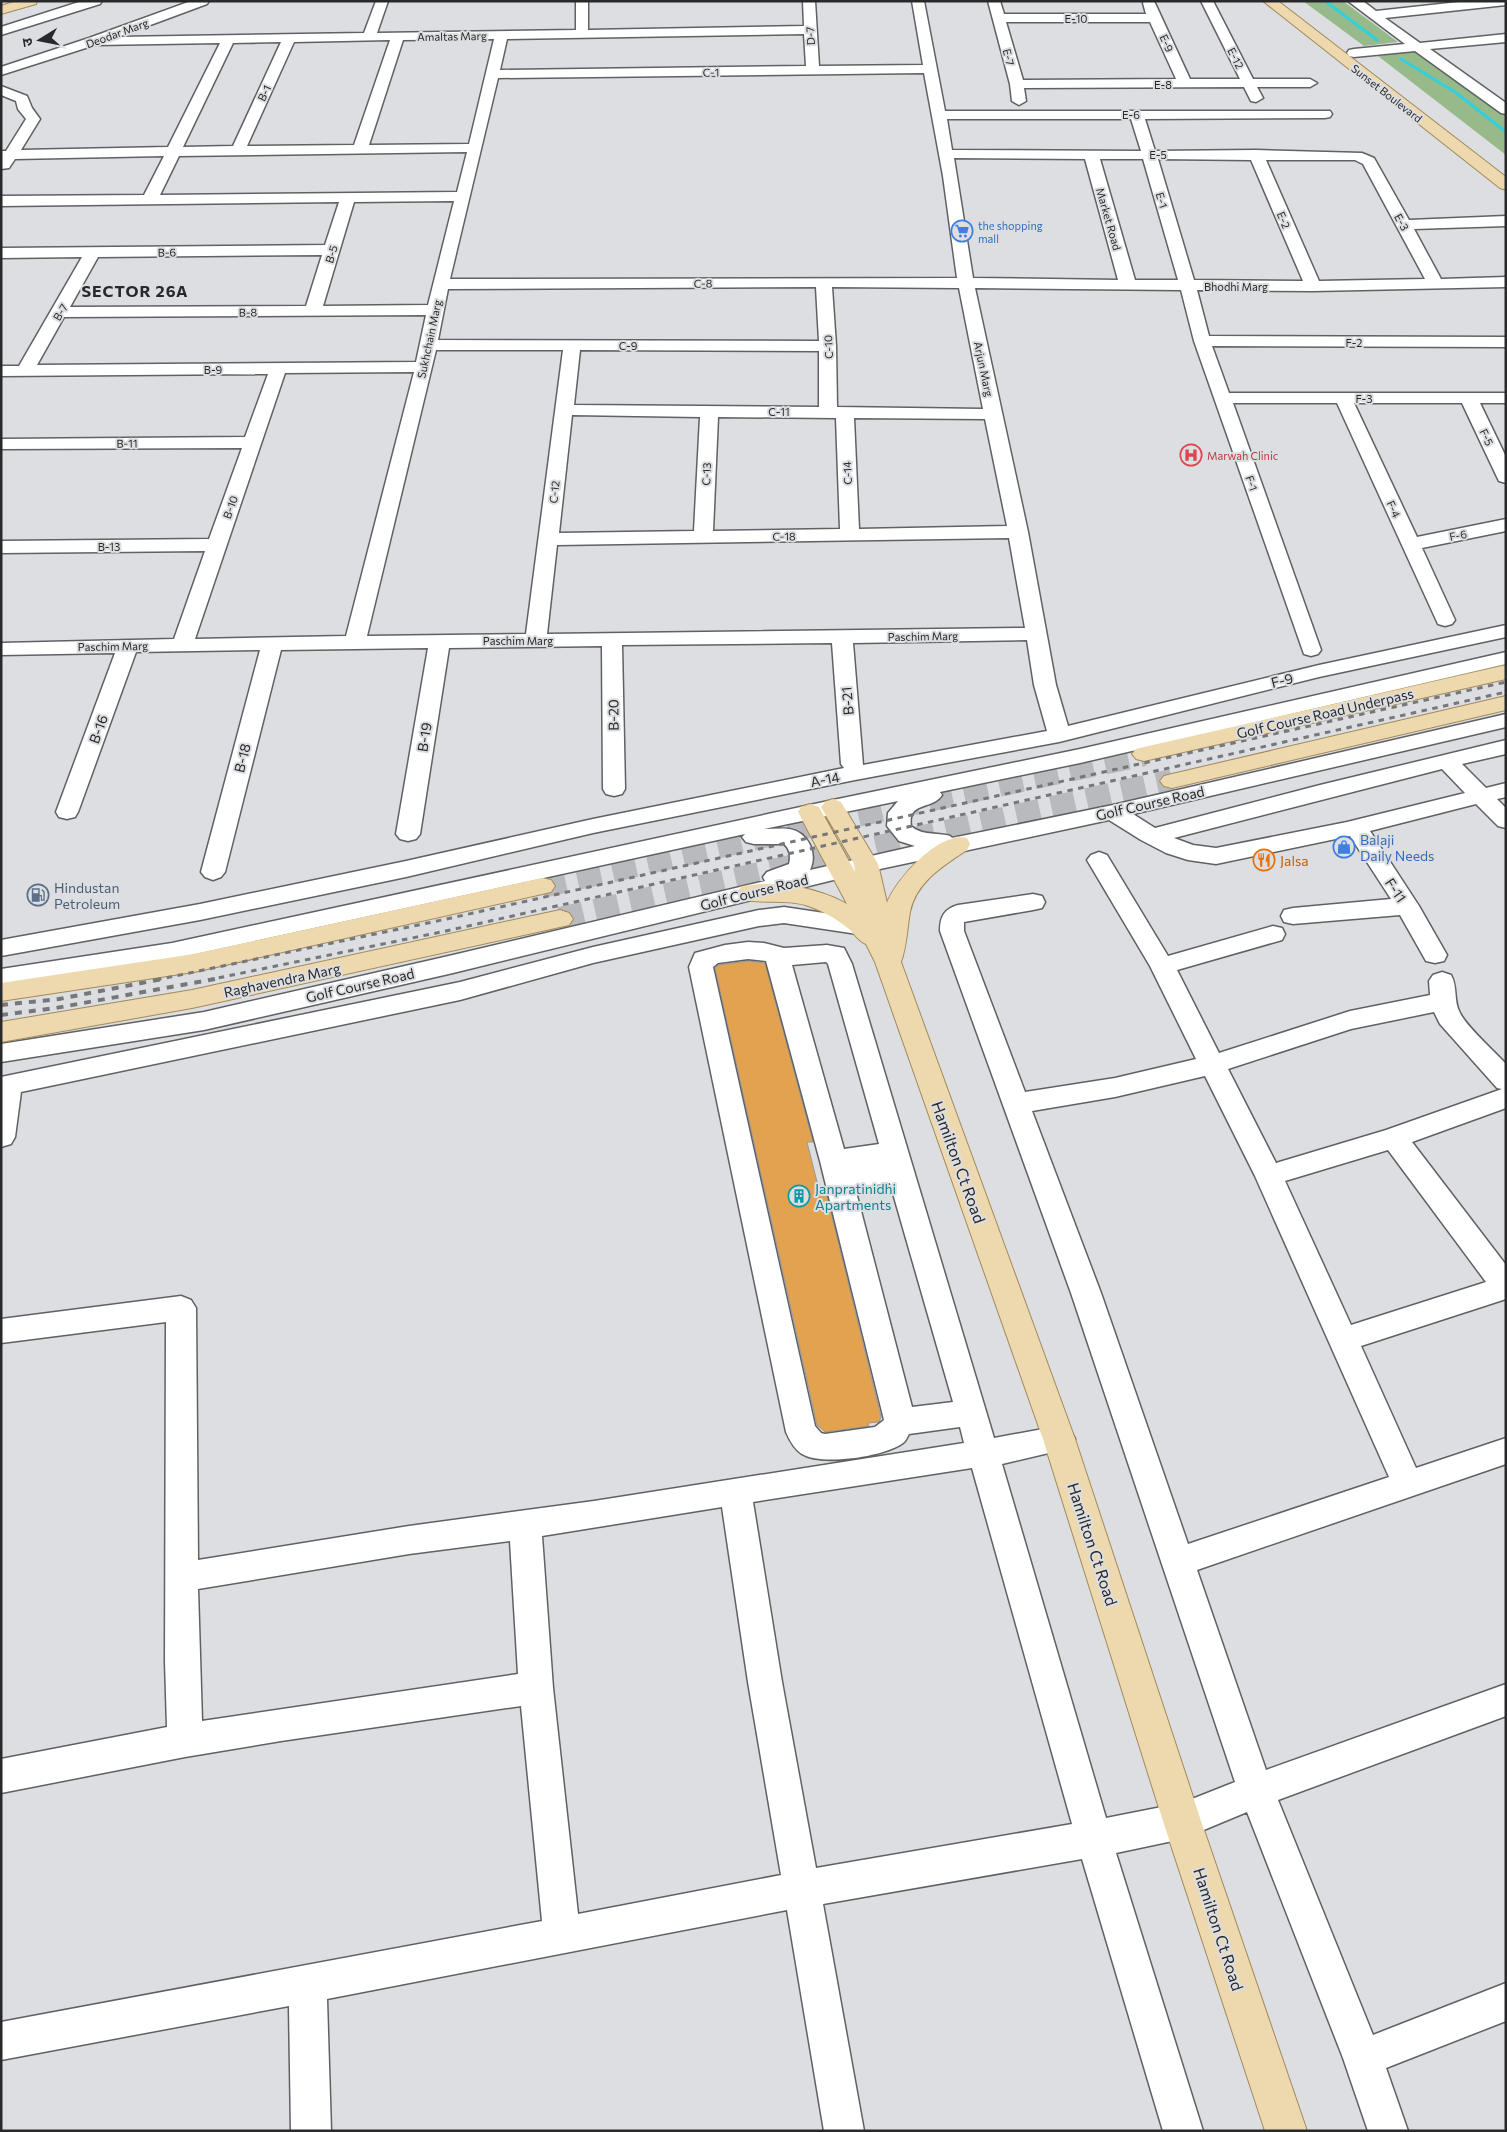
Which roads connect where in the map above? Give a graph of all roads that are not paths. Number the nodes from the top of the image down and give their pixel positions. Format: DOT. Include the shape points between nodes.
graph roads {
  1 [pos="8,1"];
  2 [pos="30,1"];
  3 [pos="96,1"];
  4 [pos="203,1"];
  5 [pos="382,1"];
  6 [pos="582,1"];
  7 [pos="809,1"];
  8 [pos="918,1"];
  9 [pos="994,1"];
  10 [pos="1148,1"];
  11 [pos="1207,1"];
  12 [pos="1269,1"];
  13 [pos="1288,1"];
  14 [pos="1354,1"];
  15 [pos="1506,1"];
  16 [pos="1,3"];
  17 [pos="1461,4"];
  18 [pos="1,10"];
  19 [pos="1373,15"];
  20 [pos="998,18"];
  21 [pos="1154,18"];
  22 [pos="810,30"];
  23 [pos="1,31"];
  24 [pos="738,31"];
  25 [pos="582,34"];
  26 [pos="501,35"];
  27 [pos="398,36"];
  28 [pos="290,37"];
  29 [pos="369,37"];
  30 [pos="229,38"];
  31 [pos="1335,38"];
  32 [pos="1506,38"];
  33 [pos="1318,40"];
  34 [pos="94,41"];
  35 [pos="1418,47"];
  36 [pos="1354,53"];
  37 [pos="930,69"];
  38 [pos="1,71"];
  39 [pos="812,71"];
  40 [pos="746,72"];
  41 [pos="492,74"];
  42 [pos="1017,84"];
  43 [pos="1185,84"];
  44 [pos="1249,84"];
  45 [pos="1310,84"];
  46 [pos="1,90"];
  47 [pos="1,102"];
  48 [pos="25,109"];
  49 [pos="1506,110"];
  50 [pos="1021,114"];
  51 [pos="1136,114"];
  52 [pos="1265,114"];
  53 [pos="1325,114"];
  54 [pos="938,115"];
  55 [pos="1467,140"];
  56 [pos="1450,142"];
  57 [pos="475,148"];
  58 [pos="360,149"];
  59 [pos="238,150"];
  60 [pos="174,151"];
  61 [pos="6,154"];
  62 [pos="946,154"];
  63 [pos="1091,154"];
  64 [pos="1148,154"];
  65 [pos="1256,154"];
  66 [pos="1369,162"];
  67 [pos="1,169"];
  68 [pos="1506,169"];
  69 [pos="1506,185"];
  70 [pos="463,196"];
  71 [pos="348,197"];
  72 [pos="150,199"];
  73 [pos="1,201"];
  74 [pos="1506,221"];
  75 [pos="1404,225"];
  76 [pos="333,250"];
  77 [pos="93,252"];
  78 [pos="1,253"];
  79 [pos="824,282"];
  80 [pos="1506,282"];
  81 [pos="966,283"];
  82 [pos="1435,283"];
  83 [pos="440,284"];
  84 [pos="1128,285"];
  85 [pos="1188,286"];
  86 [pos="1313,286"];
  87 [pos="435,310"];
  88 [pos="313,311"];
  89 [pos="60,312"];
  90 [pos="1202,342"];
  91 [pos="1506,342"];
  92 [pos="428,345"];
  93 [pos="572,345"];
  94 [pos="828,346"];
  95 [pos="424,367"];
  96 [pos="278,369"];
  97 [pos="1,371"];
  98 [pos="25,371"];
  99 [pos="1468,397"];
  100 [pos="1222,398"];
  101 [pos="1343,398"];
  102 [pos="1506,398"];
  103 [pos="565,410"];
  104 [pos="709,411"];
  105 [pos="837,412"];
  106 [pos="993,414"];
  107 [pos="254,442"];
  108 [pos="1,444"];
  109 [pos="1506,477"];
  110 [pos="1506,525"];
  111 [pos="1018,532"];
  112 [pos="850,535"];
  113 [pos="703,537"];
  114 [pos="549,539"];
  115 [pos="1410,544"];
  116 [pos="216,545"];
  117 [pos="1,547"];
  118 [pos="1445,620"];
  119 [pos="1506,631"];
  120 [pos="1035,634"];
  121 [pos="842,637"];
  122 [pos="536,639"];
  123 [pos="612,640"];
  124 [pos="440,641"];
  125 [pos="354,642"];
  126 [pos="272,644"];
  127 [pos="182,645"];
  128 [pos="128,646"];
  129 [pos="1,649"];
  130 [pos="1311,650"];
  131 [pos="1506,658"];
  132 [pos="1506,672"];
  133 [pos="1506,703"];
  134 [pos="1506,720"];
  135 [pos="1106,723"];
  136 [pos="1059,735"];
  137 [pos="1169,735"];
  138 [pos="1029,740"];
  139 [pos="1506,747"];
  140 [pos="1144,754"];
  141 [pos="1446,761"];
  142 [pos="852,764"];
  143 [pos="979,777"];
  144 [pos="1172,781"];
  145 [pos="950,782"];
  146 [pos="614,789"];
  147 [pos="1506,790"];
  148 [pos="1481,796"];
  149 [pos="822,810"];
  150 [pos="67,812"];
  151 [pos="1113,812"];
  152 [pos="1506,820"];
  153 [pos="1356,827"];
  154 [pos="408,834"];
  155 [pos="1152,836"];
  156 [pos="987,838"];
  157 [pos="674,842"];
  158 [pos="958,844"];
  159 [pos="1099,860"];
  160 [pos="866,864"];
  161 [pos="841,870"];
  162 [pos="213,872"];
  163 [pos="542,886"];
  164 [pos="750,893"];
  165 [pos="1033,902"];
  166 [pos="703,904"];
  167 [pos="1408,906"];
  168 [pos="1293,916"];
  169 [pos="560,919"];
  170 [pos="864,927"];
  171 [pos="1273,934"];
  172 [pos="5,946"];
  173 [pos="1435,955"];
  174 [pos="777,956"];
  175 [pos="888,962"];
  176 [pos="453,964"];
  177 [pos="1162,966"];
  178 [pos="1,978"];
  179 [pos="1442,991"];
  180 [pos="1,992"];
  181 [pos="460,992"];
  182 [pos="1,1032"];
  183 [pos="1,1053"];
  184 [pos="1212,1064"];
  185 [pos="1506,1081"];
  186 [pos="5,1086"];
  187 [pos="1506,1098"];
  188 [pos="1016,1103"];
  189 [pos="1,1137"];
  190 [pos="1394,1138"];
  191 [pos="898,1162"];
  192 [pos="837,1170"];
  193 [pos="1269,1176"];
  194 [pos="1506,1287"];
  195 [pos="1,1331"];
  196 [pos="1342,1340"];
  197 [pos="971,1412"];
  198 [pos="900,1422"];
  199 [pos="1059,1439"];
  200 [pos="1506,1451"];
  201 [pos="983,1453"];
  202 [pos="1408,1484"];
  203 [pos="735,1491"];
  204 [pos="525,1524"];
  205 [pos="1179,1562"];
  206 [pos="182,1577"];
  207 [pos="536,1688"];
  208 [pos="1506,1700"];
  209 [pos="184,1740"];
  210 [pos="1,1776"];
  211 [pos="1256,1791"];
  212 [pos="1182,1821"];
  213 [pos="1094,1838"];
  214 [pos="802,1889"];
  215 [pos="562,1936"];
  216 [pos="308,1984"];
  217 [pos="1506,2002"];
  218 [pos="1,2041"];
  219 [pos="1363,2058"];
  220 [pos="311,2131"];
  221 [pos="844,2131"];
  222 [pos="1183,2131"];
  223 [pos="1286,2131"];
  224 [pos="1388,2131"];
  1 -- 16 [label="main road"];
  2 -- 18 [label="main road"];
  3 -- 23 [label="street"];
  4 -- 34 [label="street, Deodar Marg"];
  5 -- 29 [label="street"];
  6 -- 25 [label="street"];
  7 -- 22 [label="street, D-7"];
  8 -- 37 [label="street, Arjun Marg"];
  9 -- 20 [label="street, E-7"];
  10 -- 21 [label="street, E-9"];
  11 -- 44 [label="street, E-12"];
  12 -- 33 [label="main road, Sunset Boulevard"];
  13 -- 31 [label="main road, Sunset Boulevard"];
  14 -- 19 [label="street"];
  15 -- 17 [label="street"];
  17 -- 19 [label="street"];
  19 -- 35 [label="street"];
  20 -- 21 [label="street, E-10"];
  20 -- 42 [label="street, E-7"];
  21 -- 43 [label="street, E-9"];
  22 -- 24 [label="street, Amaltas Marg"];
  22 -- 39 [label="street, D-7"];
  24 -- 25 [label="street, Amaltas Marg"];
  24 -- 40 [label="street"];
  25 -- 26 [label="street, Amaltas Marg"];
  26 -- 27 [label="street, Amaltas Marg"];
  26 -- 41 [label="street, Sukhchain Marg"];
  27 -- 29 [label="street, Amaltas Marg"];
  27 -- 58 [label="street"];
  28 -- 29 [label="street, Amaltas Marg"];
  28 -- 30 [label="street, Amaltas Marg"];
  28 -- 59 [label="street, B-1"];
  30 -- 34 [label="street, Amaltas Marg"];
  30 -- 60 [label="street"];
  31 -- 33 [label="main road"];
  31 -- 36 [label="main road, Sunset Boulevard"];
  32 -- 35 [label="street"];
  33 -- 56 [label="main road, Sunset Boulevard"];
  34 -- 38 [label="street, Deodar Marg"];
  35 -- 36 [label="street"];
  35 -- 49 [label="street"];
  36 -- 55 [label="main road, Sunset Boulevard"];
  37 -- 39 [label="street, C-1"];
  37 -- 54 [label="street, Arjun Marg"];
  39 -- 40 [label="street, C-1"];
  40 -- 41 [label="street, C-1"];
  41 -- 57 [label="street, Sukhchain Marg"];
  42 -- 43 [label="street, E-8"];
  42 -- 50 [label="street, E-7"];
  43 -- 44 [label="street, E-8"];
  44 -- 45 [label="street, E-8"];
  44 -- 52 [label="street, E-12"];
  46 -- 48 [label="street" via="22,99"];
  47 -- 48 [label="street"];
  48 -- 61 [label="street" via="33,119"];
  50 -- 51 [label="street, E-6"];
  50 -- 54 [label="street, E-6"];
  51 -- 52 [label="street, E-6"];
  51 -- 64 [label="street, E-1"];
  52 -- 53 [label="street, E-6"];
  54 -- 62 [label="street, Arjun Marg"];
  55 -- 56 [label="main road"];
  55 -- 68 [label="main road, Sunset Boulevard"];
  56 -- 69 [label="main road, Sunset Boulevard"];
  57 -- 58 [label="street"];
  57 -- 70 [label="street, Sukhchain Marg"];
  58 -- 59 [label="street"];
  59 -- 60 [label="street"];
  60 -- 61 [label="street"];
  60 -- 72 [label="street"];
  61 -- 67 [label="street"];
  62 -- 63 [label="street, E-5"];
  62 -- 81 [label="street, Arjun Marg"];
  63 -- 64 [label="street, E-5"];
  63 -- 84 [label="street, Market Road"];
  64 -- 65 [label="street, E-5"];
  64 -- 85 [label="street, E-1"];
  65 -- 66 [label="street, E-5" via="1350,155"];
  65 -- 86 [label="street, E-2"];
  66 -- 75 [label="street, E-3"];
  70 -- 71 [label="street"];
  70 -- 83 [label="street, Sukhchain Marg"];
  71 -- 72 [label="street"];
  71 -- 76 [label="street, B-5"];
  72 -- 73 [label="street"];
  74 -- 75 [label="street"];
  75 -- 82 [label="street, E-3"];
  76 -- 77 [label="street, B-6"];
  76 -- 88 [label="street, B-5"];
  77 -- 78 [label="street, B-6"];
  77 -- 89 [label="street, B-7"];
  79 -- 81 [label="street, C-8"];
  79 -- 83 [label="street, C-8"];
  79 -- 94 [label="street, C-10"];
  80 -- 82 [label="street, Bhodhi Marg"];
  81 -- 84 [label="street, Bhodhi Marg"];
  81 -- 106 [label="street, Arjun Marg"];
  82 -- 86 [label="street, Bhodhi Marg"];
  83 -- 87 [label="street, Sukhchain Marg"];
  84 -- 85 [label="street, Bhodhi Marg"];
  85 -- 86 [label="street, Bhodhi Marg"];
  85 -- 90 [label="street, F-1"];
  87 -- 88 [label="street, B-8"];
  87 -- 92 [label="street, Sukhchain Marg"];
  88 -- 89 [label="street, B-8"];
  89 -- 98 [label="street, B-7"];
  90 -- 91 [label="street, F-2"];
  90 -- 100 [label="street, F-1"];
  92 -- 93 [label="street, C-9"];
  92 -- 95 [label="street, Sukhchain Marg"];
  93 -- 94 [label="street, C-9"];
  93 -- 103 [label="street, C-12"];
  94 -- 105 [label="street, C-10"];
  95 -- 96 [label="street, B-9"];
  95 -- 125 [label="street, Sukhchain Marg"];
  96 -- 98 [label="street, B-9"];
  96 -- 107 [label="street, B-10"];
  97 -- 98 [label="street, B-9"];
  99 -- 101 [label="street, F-3"];
  99 -- 102 [label="street, F-3"];
  99 -- 109 [label="street, F-5"];
  100 -- 101 [label="street, F-3"];
  100 -- 130 [label="street, F-1"];
  101 -- 115 [label="street, F-4"];
  103 -- 104 [label="street, C-11"];
  103 -- 114 [label="street, C-12"];
  104 -- 105 [label="street, C-11"];
  104 -- 113 [label="street, C-13"];
  105 -- 106 [label="street, C-11"];
  105 -- 112 [label="street, C-14"];
  106 -- 111 [label="street, Arjun Marg"];
  107 -- 108 [label="street, B-11"];
  107 -- 116 [label="street, B-10"];
  110 -- 115 [label="street, F-6"];
  111 -- 112 [label="street, C-18"];
  111 -- 120 [label="street, Arjun Marg"];
  112 -- 113 [label="street, C-18"];
  113 -- 114 [label="street, C-18"];
  114 -- 122 [label="street, C-12"];
  115 -- 118 [label="street, F-4"];
  116 -- 117 [label="street, B-13"];
  116 -- 127 [label="street, B-10"];
  119 -- 135 [label="street, F-9" via="1318,671"];
  120 -- 121 [label="street, Paschim Marg"];
  120 -- 136 [label="street, Arjun Marg"];
  121 -- 123 [label="street, Paschim Marg"];
  121 -- 142 [label="street, B-21"];
  122 -- 123 [label="street, Paschim Marg"];
  122 -- 124 [label="street, Paschim Marg"];
  123 -- 146 [label="street, B-20"];
  124 -- 125 [label="street, Paschim Marg"];
  124 -- 154 [label="street, B-19"];
  125 -- 126 [label="street, Paschim Marg"];
  126 -- 127 [label="street, Paschim Marg"];
  126 -- 162 [label="street, B-18"];
  127 -- 128 [label="street, Paschim Marg"];
  128 -- 129 [label="street, Paschim Marg"];
  128 -- 150 [label="street, B-16"];
  131 -- 137 [label="street"];
  132 -- 140 [label="main road, Golf Course Road Underpass"];
  133 -- 144 [label="main road"];
  134 -- 151 [label="street, Golf Course Road"];
  135 -- 136 [label="street, F-9"];
  135 -- 137 [label="street"];
  136 -- 138 [label="street, A-14"];
  137 -- 143 [label="street"];
  138 -- 143 [label="street"];
  138 -- 172 [label="street, A-14" via="593,826 200,912"];
  139 -- 141 [label="street"];
  141 -- 148 [label="street"];
  141 -- 155 [label="street"];
  143 -- 145 [label="street"];
  145 -- 149 [label="street"];
  145 -- 156 [label="street" via="940,791 906,806 898,817 900,828 909,837 926,842 971,836"];
  147 -- 148 [label="street"];
  148 -- 152 [label="street"];
  148 -- 153 [label="street"];
  149 -- 157 [label="street"];
  149 -- 160 [label="main road, Hamilton Ct Road"];
  149 -- 161 [label="main road, Hamilton Ct Road"];
  151 -- 155 [label="street"];
  151 -- 156 [label="street, Golf Course Road"];
  153 -- 155 [label="street" via="1216,856 1186,853"];
  153 -- 167 [label="street, F-11"];
  156 -- 158 [label="street, Golf Course Road"];
  157 -- 166 [label="street" via="694,845 777,835 792,837 802,852 803,862 796,871 729,887"];
  157 -- 178 [label="street" via="172,951"];
  158 -- 160 [label="street, Golf Course Road"];
  158 -- 175 [label="main road" via="910,882 897,910 894,947"];
  159 -- 177 [label="street"];
  160 -- 161 [label="street, Golf Course Road"];
  160 -- 175 [label="main road, Hamilton Ct Road"];
  161 -- 164 [label="street, Golf Course Road"];
  161 -- 175 [label="main road, Hamilton Ct Road"];
  163 -- 180 [label="main road" via="194,963"];
  164 -- 166 [label="street, Golf Course Road"];
  164 -- 170 [label="main road" via="806,896 846,913"];
  165 -- 188 [label="street" via="958,913 952,920 955,939"];
  166 -- 176 [label="street, Golf Course Road"];
  167 -- 168 [label="street"];
  167 -- 173 [label="street, F-11"];
  169 -- 182 [label="main road, Raghavendra Marg" via="192,998"];
  170 -- 175 [label="main road"];
  170 -- 181 [label="street" via="784,915 759,918 611,951"];
  171 -- 177 [label="street"];
  174 -- 191 [label="street" via="835,954"];
  174 -- 192 [label="street"];
  174 -- 198 [label="street" via="764,951 714,955 704,959 701,967 801,1432 812,1444 825,1448 880,1440 893,1433"];
  175 -- 199 [label="main road, Hamilton Ct Road"];
  176 -- 181 [label="street"];
  176 -- 183 [label="street, Golf Course Road" via="204,1020"];
  177 -- 184 [label="street"];
  179 -- 184 [label="street" via="1394,1010"];
  179 -- 185 [label="street" via="1449,1018"];
  181 -- 186 [label="street"];
  184 -- 188 [label="street" via="1122,1087"];
  184 -- 193 [label="street"];
  186 -- 189 [label="street"];
  187 -- 190 [label="street"];
  188 -- 205 [label="street"];
  190 -- 193 [label="street"];
  190 -- 194 [label="street"];
  191 -- 192 [label="street"];
  191 -- 197 [label="street"];
  192 -- 198 [label="street"];
  193 -- 196 [label="street"];
  194 -- 196 [label="street"];
  195 -- 206 [label="street" via="181,1308"];
  196 -- 202 [label="street"];
  197 -- 198 [label="street"];
  197 -- 201 [label="street"];
  199 -- 201 [label="street"];
  199 -- 212 [label="main road, Hamilton Ct Road"];
  200 -- 202 [label="street"];
  201 -- 203 [label="street"];
  201 -- 213 [label="street"];
  202 -- 205 [label="street"];
  203 -- 204 [label="street"];
  203 -- 214 [label="street"];
  204 -- 206 [label="street"];
  204 -- 207 [label="street"];
  205 -- 211 [label="street"];
  206 -- 209 [label="street"];
  207 -- 209 [label="street"];
  207 -- 215 [label="street"];
  208 -- 211 [label="street"];
  209 -- 210 [label="street"];
  211 -- 212 [label="street"];
  211 -- 219 [label="street"];
  212 -- 213 [label="street"];
  212 -- 223 [label="main road, Hamilton Ct Road"];
  213 -- 214 [label="street"];
  213 -- 222 [label="street"];
  214 -- 215 [label="street"];
  214 -- 221 [label="street"];
  215 -- 216 [label="street"];
  216 -- 218 [label="street"];
  216 -- 220 [label="street"];
  217 -- 219 [label="street"];
  219 -- 224 [label="street"];
}
